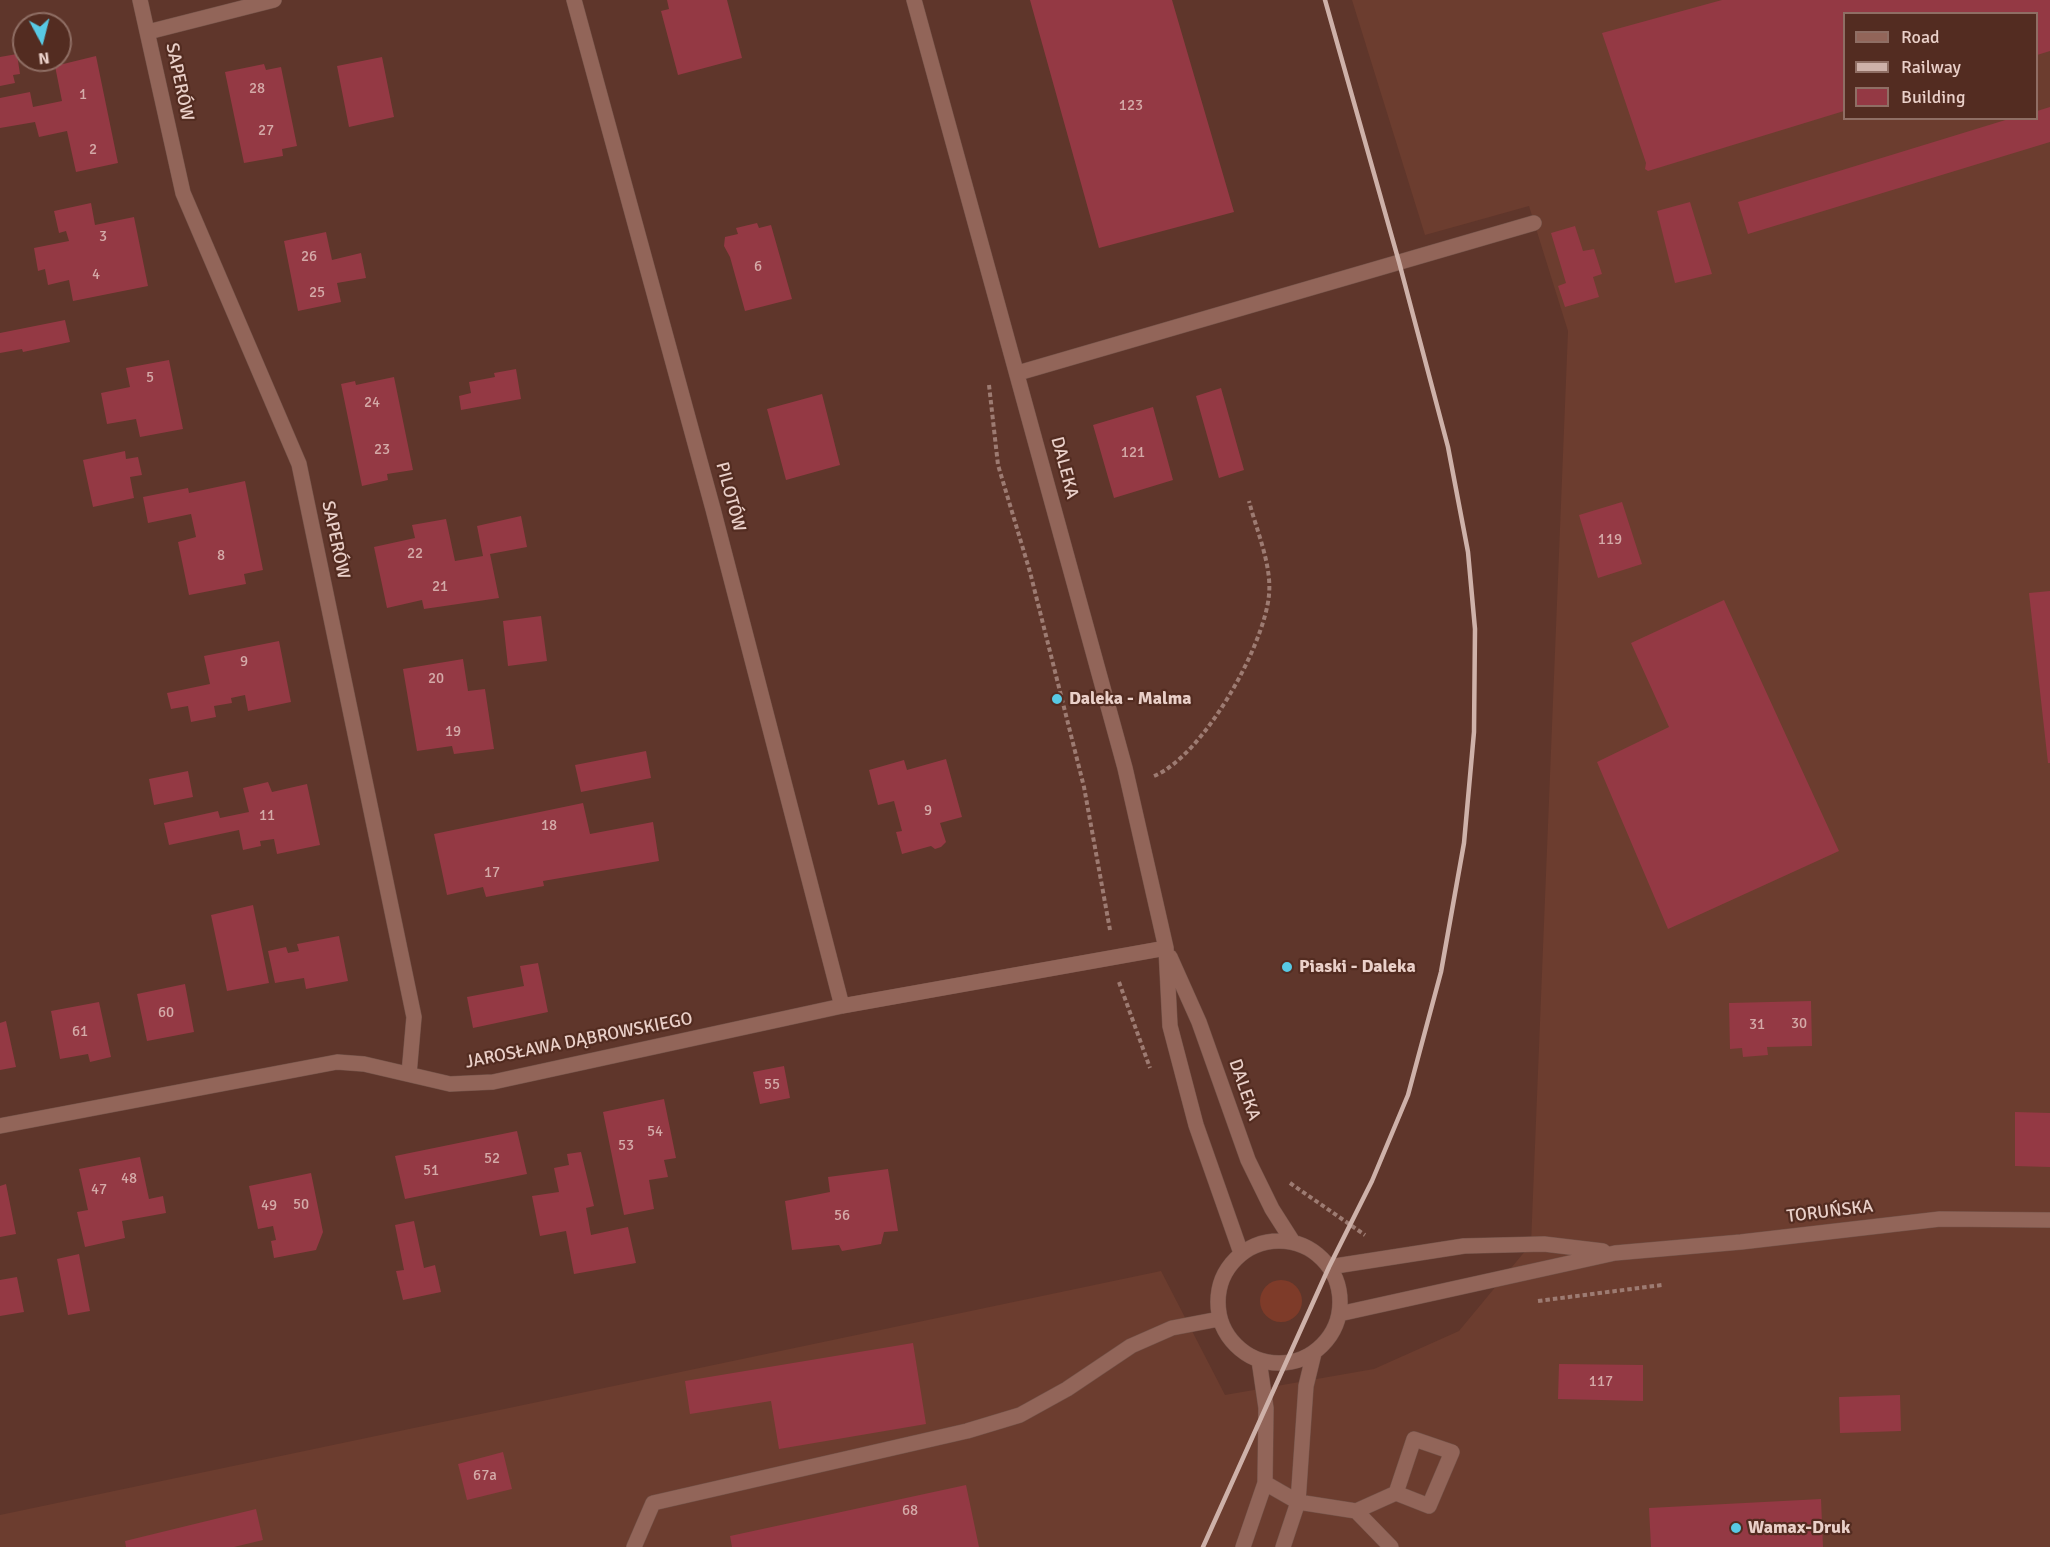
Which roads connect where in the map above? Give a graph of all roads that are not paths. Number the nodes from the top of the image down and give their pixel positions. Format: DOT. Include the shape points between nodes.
graph roads {
  1 [pos="140,0"];
  2 [pos="274,0"];
  3 [pos="574,0"];
  4 [pos="914,0"];
  5 [pos="148,32"];
  6 [pos="1534,223"];
  7 [pos="1018,373"];
  8 [pos="1166,948"];
  9 [pos="842,1006"];
  10 [pos="409,1074"];
  11 [pos="0,1126"];
  12 [pos="2050,1220"];
  13 [pos="1293,1242"];
  14 [pos="1615,1252"];
  15 [pos="1241,1253"];
  16 [pos="1329,1267"];
  17 [pos="1339,1314"];
  18 [pos="1219,1320"];
  19 [pos="1314,1353"];
  20 [pos="1259,1360"];
  21 [pos="1265,1483"];
  22 [pos="1396,1493"];
  23 [pos="1298,1502"];
  24 [pos="1356,1511"];
  25 [pos="634,1547"];
  26 [pos="1243,1547"];
  27 [pos="1283,1547"];
  28 [pos="1391,1547"];
  1 -- 5 [label="street, SAPERÓW"];
  2 -- 5 [label="street"];
  3 -- 9 [label="street, PILOTÓW" via="713,509"];
  4 -- 7 [label="street, DALEKA"];
  5 -- 10 [label="street, SAPERÓW" via="183,193 299,464 414,1017"];
  6 -- 7 [label="street"];
  7 -- 8 [label="street, DALEKA" via="1129,787"];
  8 -- 9 [label="street, JAROSŁAWA DĄBROWSKIEGO"];
  8 -- 13 [label="street, DALEKA" via="1199,1022 1257,1178"];
  8 -- 15 [label="street, DALEKA" via="1170,1026 1196,1125"];
  9 -- 10 [label="street, JAROSŁAWA DĄBROWSKIEGO" via="493,1082 450,1084"];
  10 -- 11 [label="street, JAROSŁAWA DĄBROWSKIEGO" via="364,1064 315,1064"];
  12 -- 14 [label="street, TORUŃSKA" via="1940,1219"];
  13 -- 15 [label="street" via="1257,1244"];
  13 -- 16 [label="street" via="1312,1251"];
  14 -- 16 [label="street, TORUŃSKA" via="1544,1244 1464,1246"];
  14 -- 17 [label="street, TORUŃSKA"];
  15 -- 18 [label="street" via="1223,1275 1217,1296"];
  16 -- 17 [label="street" via="1340,1293"];
  17 -- 19 [label="street" via="1329,1338"];
  18 -- 20 [label="street" via="1229,1339"];
  18 -- 25 [label="street" via="1172,1328 1131,1346 1020,1415 967,1431 653,1503"];
  19 -- 20 [label="street" via="1274,1364"];
  19 -- 23 [label="street" via="1306,1386"];
  20 -- 21 [label="street" via="1266,1408"];
  21 -- 23 [label="street"];
  21 -- 26 [label="street"];
  22 -- 22 [label="street" via="1414,1438 1452,1452 1429,1506"];
  22 -- 24 [label="street"];
  23 -- 24 [label="street"];
  23 -- 27 [label="street"];
  24 -- 28 [label="street"];
}
